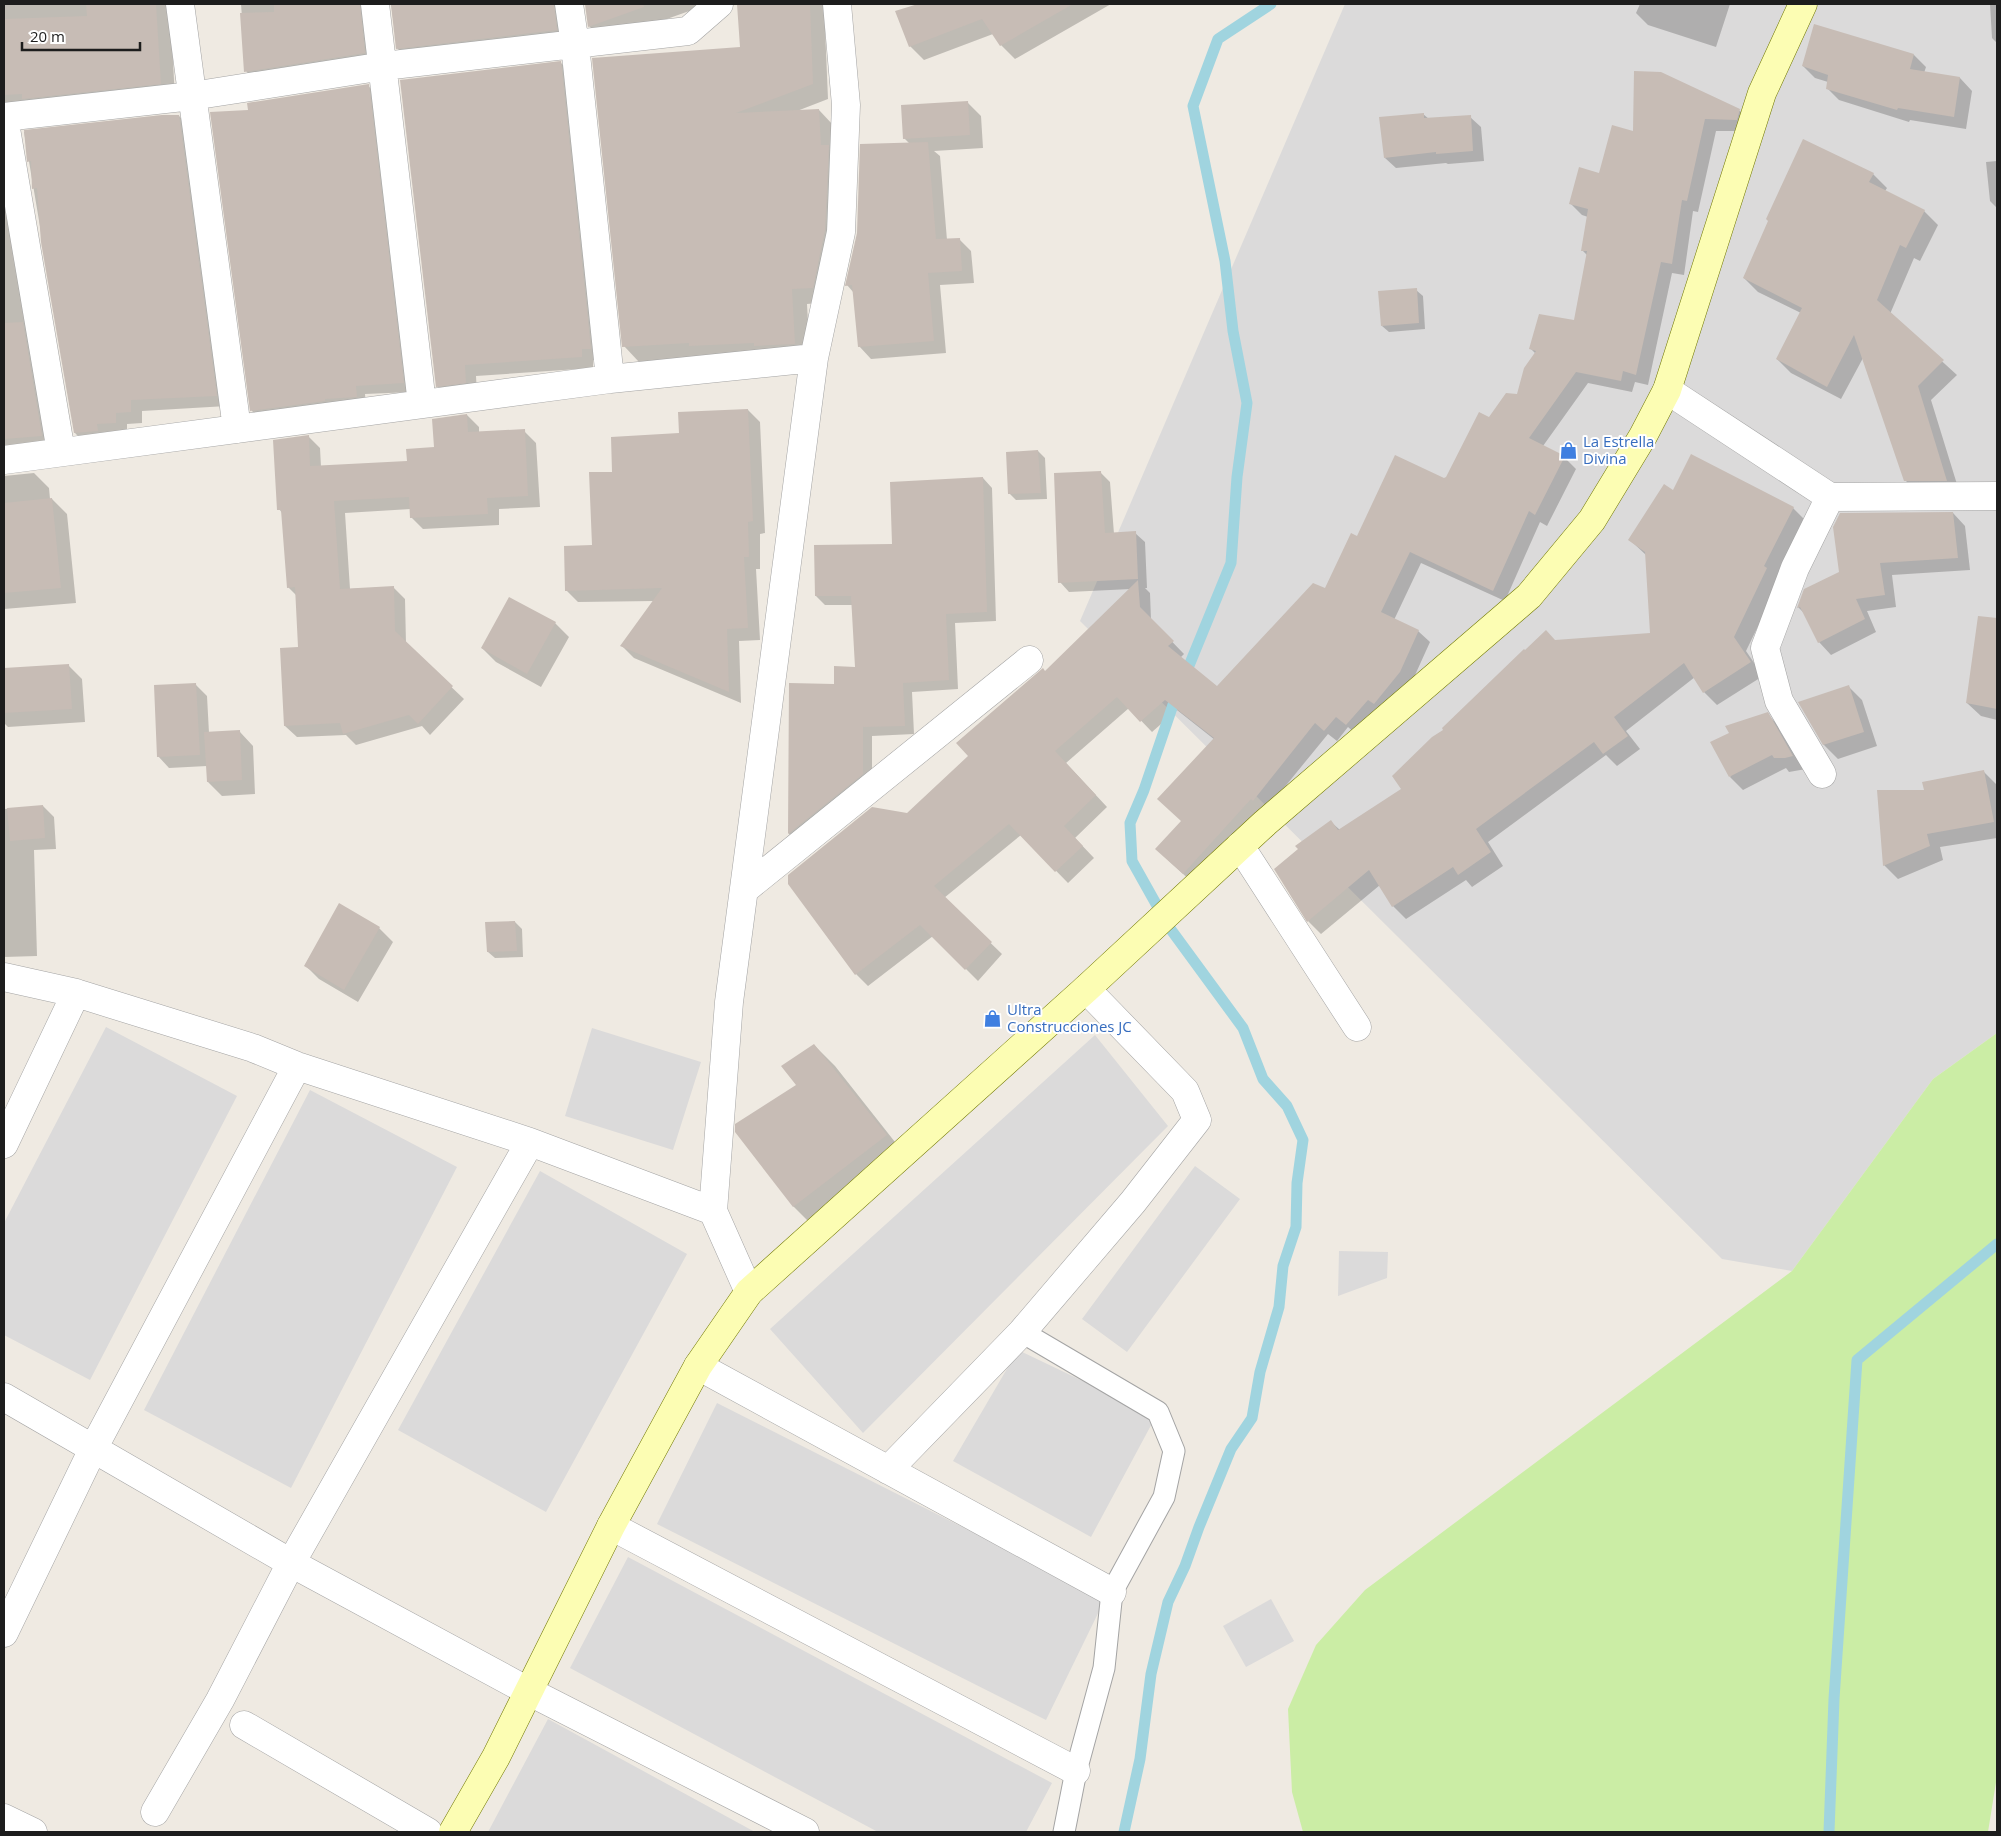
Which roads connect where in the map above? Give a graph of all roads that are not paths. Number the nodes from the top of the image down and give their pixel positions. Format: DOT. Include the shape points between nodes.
graph roads {
  1 [pos="180,4"];
  2 [pos="376,4"];
  3 [pos="569,4"];
  4 [pos="719,4"];
  5 [pos="837,4"];
  6 [pos="1803,4"];
  7 [pos="575,44"];
  8 [pos="384,66"];
  9 [pos="192,96"];
  10 [pos="4,117"];
  11 [pos="814,358"];
  12 [pos="610,380"];
  13 [pos="1666,390"];
  14 [pos="422,404"];
  15 [pos="237,429"];
  16 [pos="61,452"];
  17 [pos="4,460"];
  18 [pos="1997,496"];
  19 [pos="1830,497"];
  20 [pos="1029,660"];
  21 [pos="1822,774"];
  22 [pos="1240,846"];
  23 [pos="744,890"];
  24 [pos="4,977"];
  25 [pos="1086,989"];
  26 [pos="76,993"];
  27 [pos="1357,1027"];
  28 [pos="297,1066"];
  29 [pos="530,1142"];
  30 [pos="4,1144"];
  31 [pos="712,1212"];
  32 [pos="749,1292"];
  33 [pos="1022,1332"];
  34 [pos="698,1366"];
  35 [pos="4,1396"];
  36 [pos="93,1449"];
  37 [pos="888,1470"];
  38 [pos="611,1526"];
  39 [pos="291,1563"];
  40 [pos="1112,1592"];
  41 [pos="4,1633"];
  42 [pos="528,1691"];
  43 [pos="244,1725"];
  44 [pos="1076,1771"];
  45 [pos="155,1812"];
  46 [pos="4,1818"];
  47 [pos="34,1832"];
  48 [pos="428,1832"];
  49 [pos="453,1832"];
  50 [pos="805,1832"];
  51 [pos="1064,1832"];
  1 -- 9 [label="street"];
  2 -- 8 [label="street"];
  3 -- 7 [label="street"];
  4 -- 7 [label="street" via="688,31"];
  5 -- 11 [label="street" via="846,105 840,232"];
  6 -- 13 [label="main road" via="1762,94"];
  7 -- 8 [label="street"];
  7 -- 12 [label="street"];
  8 -- 9 [label="street"];
  8 -- 14 [label="street"];
  9 -- 10 [label="street"];
  9 -- 15 [label="street"];
  10 -- 16 [label="street"];
  11 -- 12 [label="street"];
  11 -- 23 [label="street"];
  12 -- 14 [label="street"];
  13 -- 19 [label="street"];
  13 -- 22 [label="main road" via="1644,436 1592,520 1529,596"];
  14 -- 15 [label="street"];
  15 -- 16 [label="street"];
  16 -- 17 [label="street"];
  18 -- 19 [label="street"];
  19 -- 21 [label="street" via="1795,568 1765,648 1779,701"];
  20 -- 23 [label="street"];
  22 -- 25 [label="main road"];
  22 -- 27 [label="street"];
  23 -- 31 [label="street" via="729,1002"];
  24 -- 26 [label="street"];
  25 -- 32 [label="main road"];
  25 -- 33 [label="street" via="1185,1091 1197,1120 1133,1202"];
  26 -- 28 [label="street" via="253,1048"];
  26 -- 30 [label="street"];
  28 -- 29 [label="street"];
  28 -- 36 [label="street"];
  29 -- 31 [label="street"];
  29 -- 39 [label="street"];
  31 -- 32 [label="street"];
  32 -- 34 [label="main road"];
  33 -- 37 [label="street"];
  33 -- 40 [label="lane" via="1158,1412 1174,1451 1164,1497"];
  34 -- 37 [label="street"];
  34 -- 38 [label="main road"];
  35 -- 36 [label="street"];
  36 -- 39 [label="street"];
  36 -- 41 [label="street"];
  37 -- 40 [label="street"];
  38 -- 42 [label="main road"];
  38 -- 44 [label="street"];
  39 -- 42 [label="street"];
  39 -- 45 [label="street" via="220,1700"];
  40 -- 44 [label="lane" via="1104,1668"];
  42 -- 49 [label="main road" via="496,1757"];
  42 -- 50 [label="street"];
  43 -- 48 [label="street"];
  44 -- 51 [label="lane"];
  46 -- 47 [label="street"];
}
